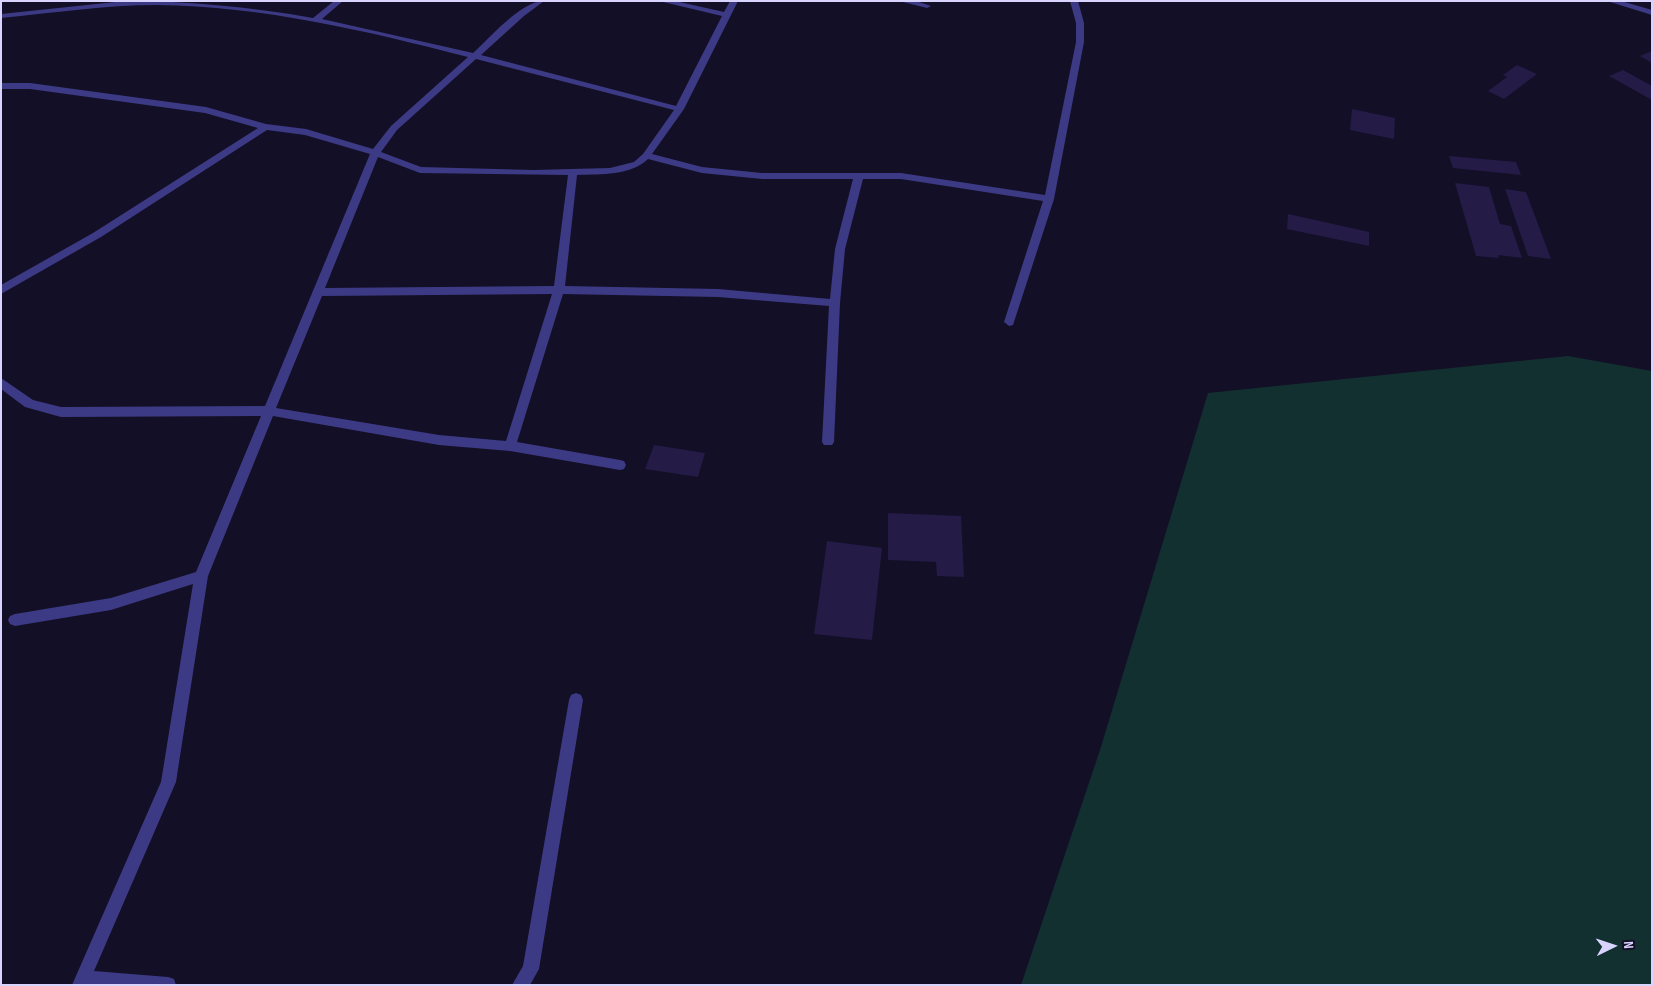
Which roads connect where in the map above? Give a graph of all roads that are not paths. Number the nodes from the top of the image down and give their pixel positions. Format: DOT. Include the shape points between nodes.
graph roads {
  1 [pos="339,1"];
  2 [pos="540,1"];
  3 [pos="664,1"];
  4 [pos="734,1"];
  5 [pos="903,1"];
  6 [pos="1074,1"];
  7 [pos="1610,1"];
  8 [pos="927,6"];
  9 [pos="1652,13"];
  10 [pos="728,15"];
  11 [pos="1,16"];
  12 [pos="316,20"];
  13 [pos="475,56"];
  14 [pos="1,86"];
  15 [pos="679,109"];
  16 [pos="264,128"];
  17 [pos="374,153"];
  18 [pos="646,156"];
  19 [pos="573,172"];
  20 [pos="859,176"];
  21 [pos="1049,199"];
  22 [pos="1,290"];
  23 [pos="558,290"];
  24 [pos="318,292"];
  25 [pos="835,304"];
  26 [pos="1009,322"];
  27 [pos="1,382"];
  28 [pos="269,411"];
  29 [pos="828,442"];
  30 [pos="510,446"];
  31 [pos="620,465"];
  32 [pos="201,576"];
  33 [pos="15,620"];
  34 [pos="576,700"];
  35 [pos="81,982"];
  36 [pos="168,985"];
  37 [pos="520,985"];
  1 -- 12 [label="street"];
  2 -- 13 [label="street"];
  3 -- 10 [label="street"];
  4 -- 10 [label="street"];
  5 -- 8 [label="street"];
  6 -- 21 [label="street" via="1080,23 1080,42"];
  7 -- 9 [label="street"];
  10 -- 15 [label="street"];
  11 -- 12 [label="street" via="158,3 263,11"];
  12 -- 13 [label="street"];
  13 -- 15 [label="street"];
  13 -- 17 [label="street" via="394,128"];
  14 -- 16 [label="street" via="30,86 206,110"];
  15 -- 18 [label="street"];
  16 -- 17 [label="street" via="306,132"];
  16 -- 22 [label="street" via="98,235"];
  17 -- 19 [label="street" via="420,170"];
  17 -- 24 [label="street"];
  18 -- 19 [label="street" via="637,164 610,171"];
  18 -- 20 [label="street" via="702,170 762,176"];
  19 -- 23 [label="street"];
  20 -- 21 [label="street" via="901,176"];
  20 -- 25 [label="street" via="840,248"];
  21 -- 26 [label="street"];
  23 -- 24 [label="street"];
  23 -- 25 [label="street" via="718,293"];
  23 -- 30 [label="street"];
  24 -- 28 [label="street"];
  25 -- 29 [label="street"];
  27 -- 28 [label="street" via="29,404 62,412"];
  28 -- 30 [label="street" via="439,440"];
  28 -- 32 [label="street"];
  30 -- 31 [label="street"];
  32 -- 33 [label="street" via="111,604"];
  32 -- 35 [label="street" via="168,782"];
  34 -- 37 [label="street" via="530,969"];
  35 -- 36 [label="street"];
}
